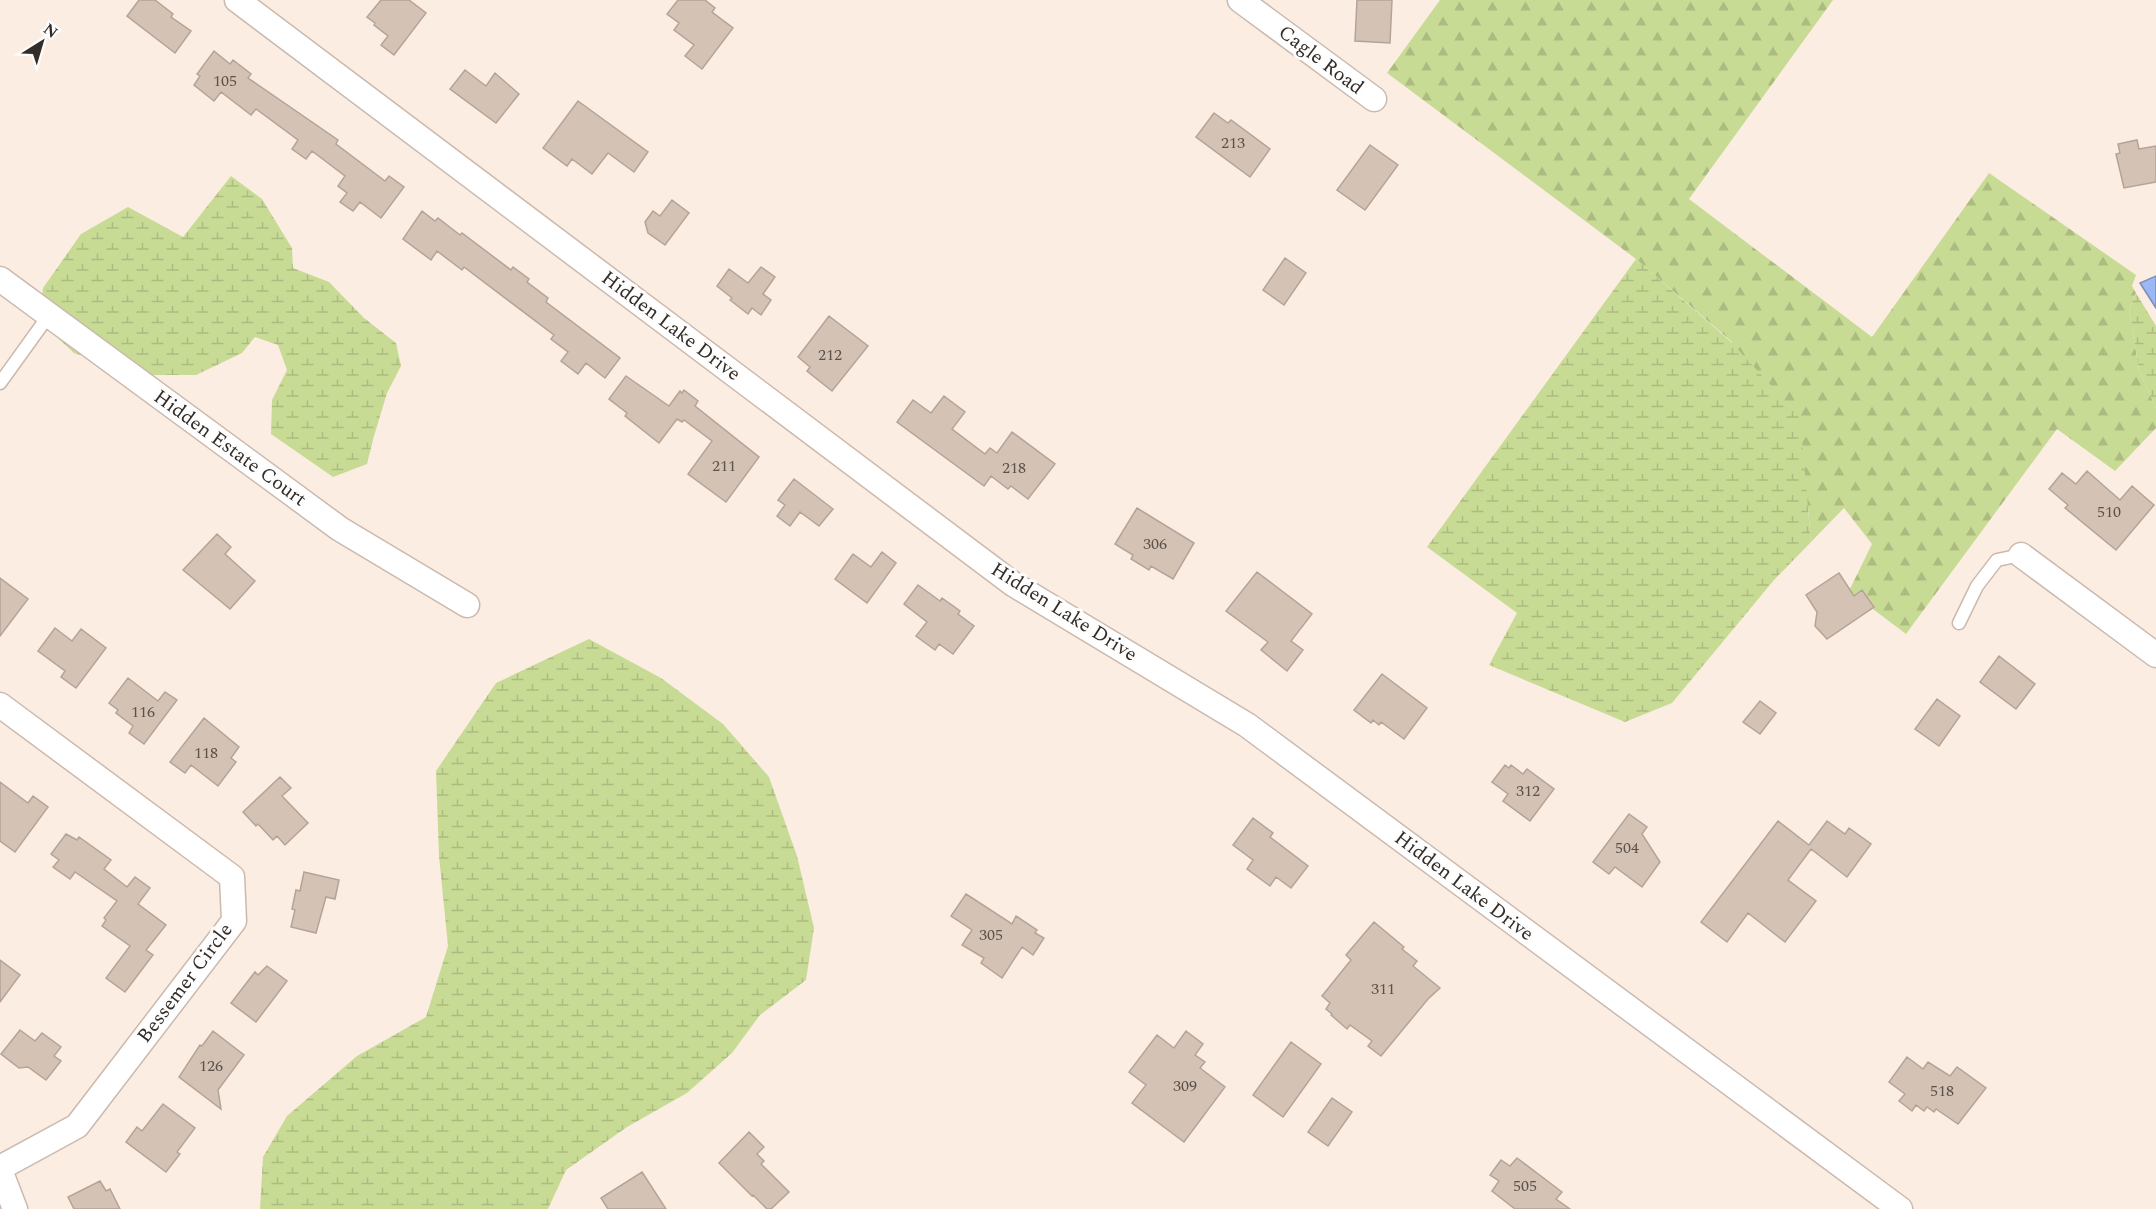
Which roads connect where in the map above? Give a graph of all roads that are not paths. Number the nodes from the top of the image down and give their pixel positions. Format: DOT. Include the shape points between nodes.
graph roads {
  1 [pos="237,0"];
  2 [pos="1240,0"];
  3 [pos="1374,99"];
  4 [pos="0,279"];
  5 [pos="50,315"];
  6 [pos="0,383"];
  7 [pos="2021,555"];
  8 [pos="467,605"];
  9 [pos="1959,623"];
  10 [pos="2156,655"];
  11 [pos="0,705"];
  12 [pos="0,1169"];
  13 [pos="15,1209"];
  14 [pos="1900,1209"];
  1 -- 14 [label="street, Hidden Lake Drive" via="1013,584 1247,724"];
  2 -- 3 [label="street, Cagle Road"];
  4 -- 5 [label="street, Hidden Estate Court"];
  5 -- 6 [label="lane"];
  5 -- 8 [label="street, Hidden Estate Court" via="340,529"];
  7 -- 9 [label="lane" via="1997,560 1977,586"];
  7 -- 10 [label="street"];
  11 -- 12 [label="street, Bessemer Circle" via="232,877 234,921 77,1126"];
  12 -- 13 [label="street"];
}
